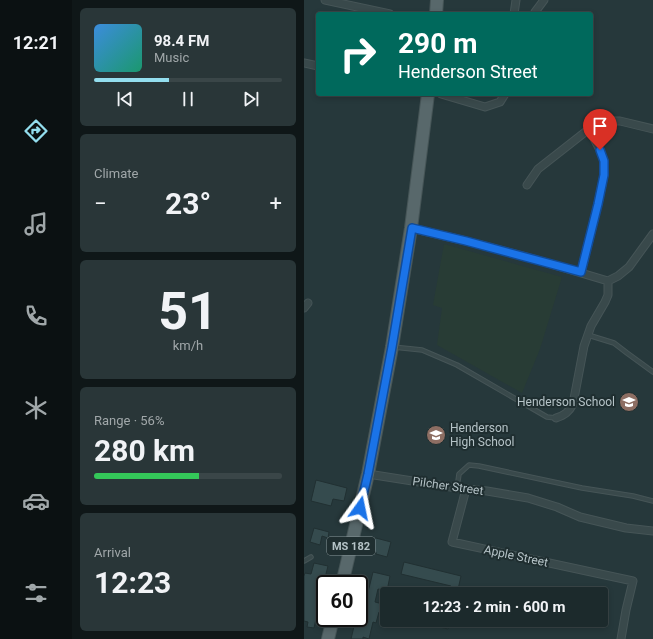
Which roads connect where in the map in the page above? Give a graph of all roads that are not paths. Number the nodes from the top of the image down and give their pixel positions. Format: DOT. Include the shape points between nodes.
graph roads {
  1 [pos="325,0"];
  2 [pos="437,0"];
  3 [pos="516,0"];
  4 [pos="544,0"];
  5 [pos="334,1"];
  6 [pos="381,12"];
  7 [pos="436,12"];
  8 [pos="514,12"];
  9 [pos="535,12"];
  10 [pos="304,63"];
  11 [pos="316,66"];
  12 [pos="428,96"];
  13 [pos="448,96"];
  14 [pos="504,96"];
  15 [pos="589,129"];
  16 [pos="653,129"];
  17 [pos="527,185"];
  18 [pos="412,228"];
  19 [pos="653,234"];
  20 [pos="581,272"];
  21 [pos="608,281"];
  22 [pos="588,335"];
  23 [pos="392,347"];
  24 [pos="653,372"];
  25 [pos="556,418"];
  26 [pos="368,474"];
  27 [pos="457,488"];
  28 [pos="466,489"];
  29 [pos="653,501"];
  30 [pos="653,531"];
  31 [pos="311,557"];
  32 [pos="304,561"];
  33 [pos="344,575"];
  34 [pos="331,627"];
  35 [pos="328,639"];
  36 [pos="621,639"];
  1 -- 5 [label="street"];
  2 -- 7 [label="main road"];
  3 -- 8 [label="street"];
  4 -- 9 [label="street"];
  5 -- 6 [label="street"];
  10 -- 11 [label="street"];
  12 -- 18 [label="main road, MS 182"];
  13 -- 14 [label="street" via="485,107 500,102"];
  15 -- 16 [label="street" via="606,121 620,121"];
  15 -- 17 [label="street" via="538,169"];
  15 -- 20 [label="street" via="604,161 604,175"];
  18 -- 20 [label="street"];
  18 -- 23 [label="main road, MS 182"];
  19 -- 21 [label="street" via="629,267"];
  20 -- 21 [label="street"];
  21 -- 22 [label="street" via="606,302"];
  22 -- 24 [label="lane" via="614,343"];
  22 -- 25 [label="street" via="573,404 569,412"];
  23 -- 25 [label="lane" via="422,350 457,365 547,417"];
  23 -- 26 [label="main road, MS 182"];
  26 -- 27 [label="street, Pilcher Street"];
  26 -- 33 [label="main road, MS 182"];
  27 -- 28 [label="street, Pilcher Street"];
  27 -- 29 [label="lane" via="460,474 469,465 474,465"];
  28 -- 30 [label="street, Pilcher Street" via="528,498 580,517 626,528"];
  28 -- 36 [label="street, Apple Street" via="452,542 633,581"];
  31 -- 32 [label="lane"];
  34 -- 35 [label="main road"];
}
